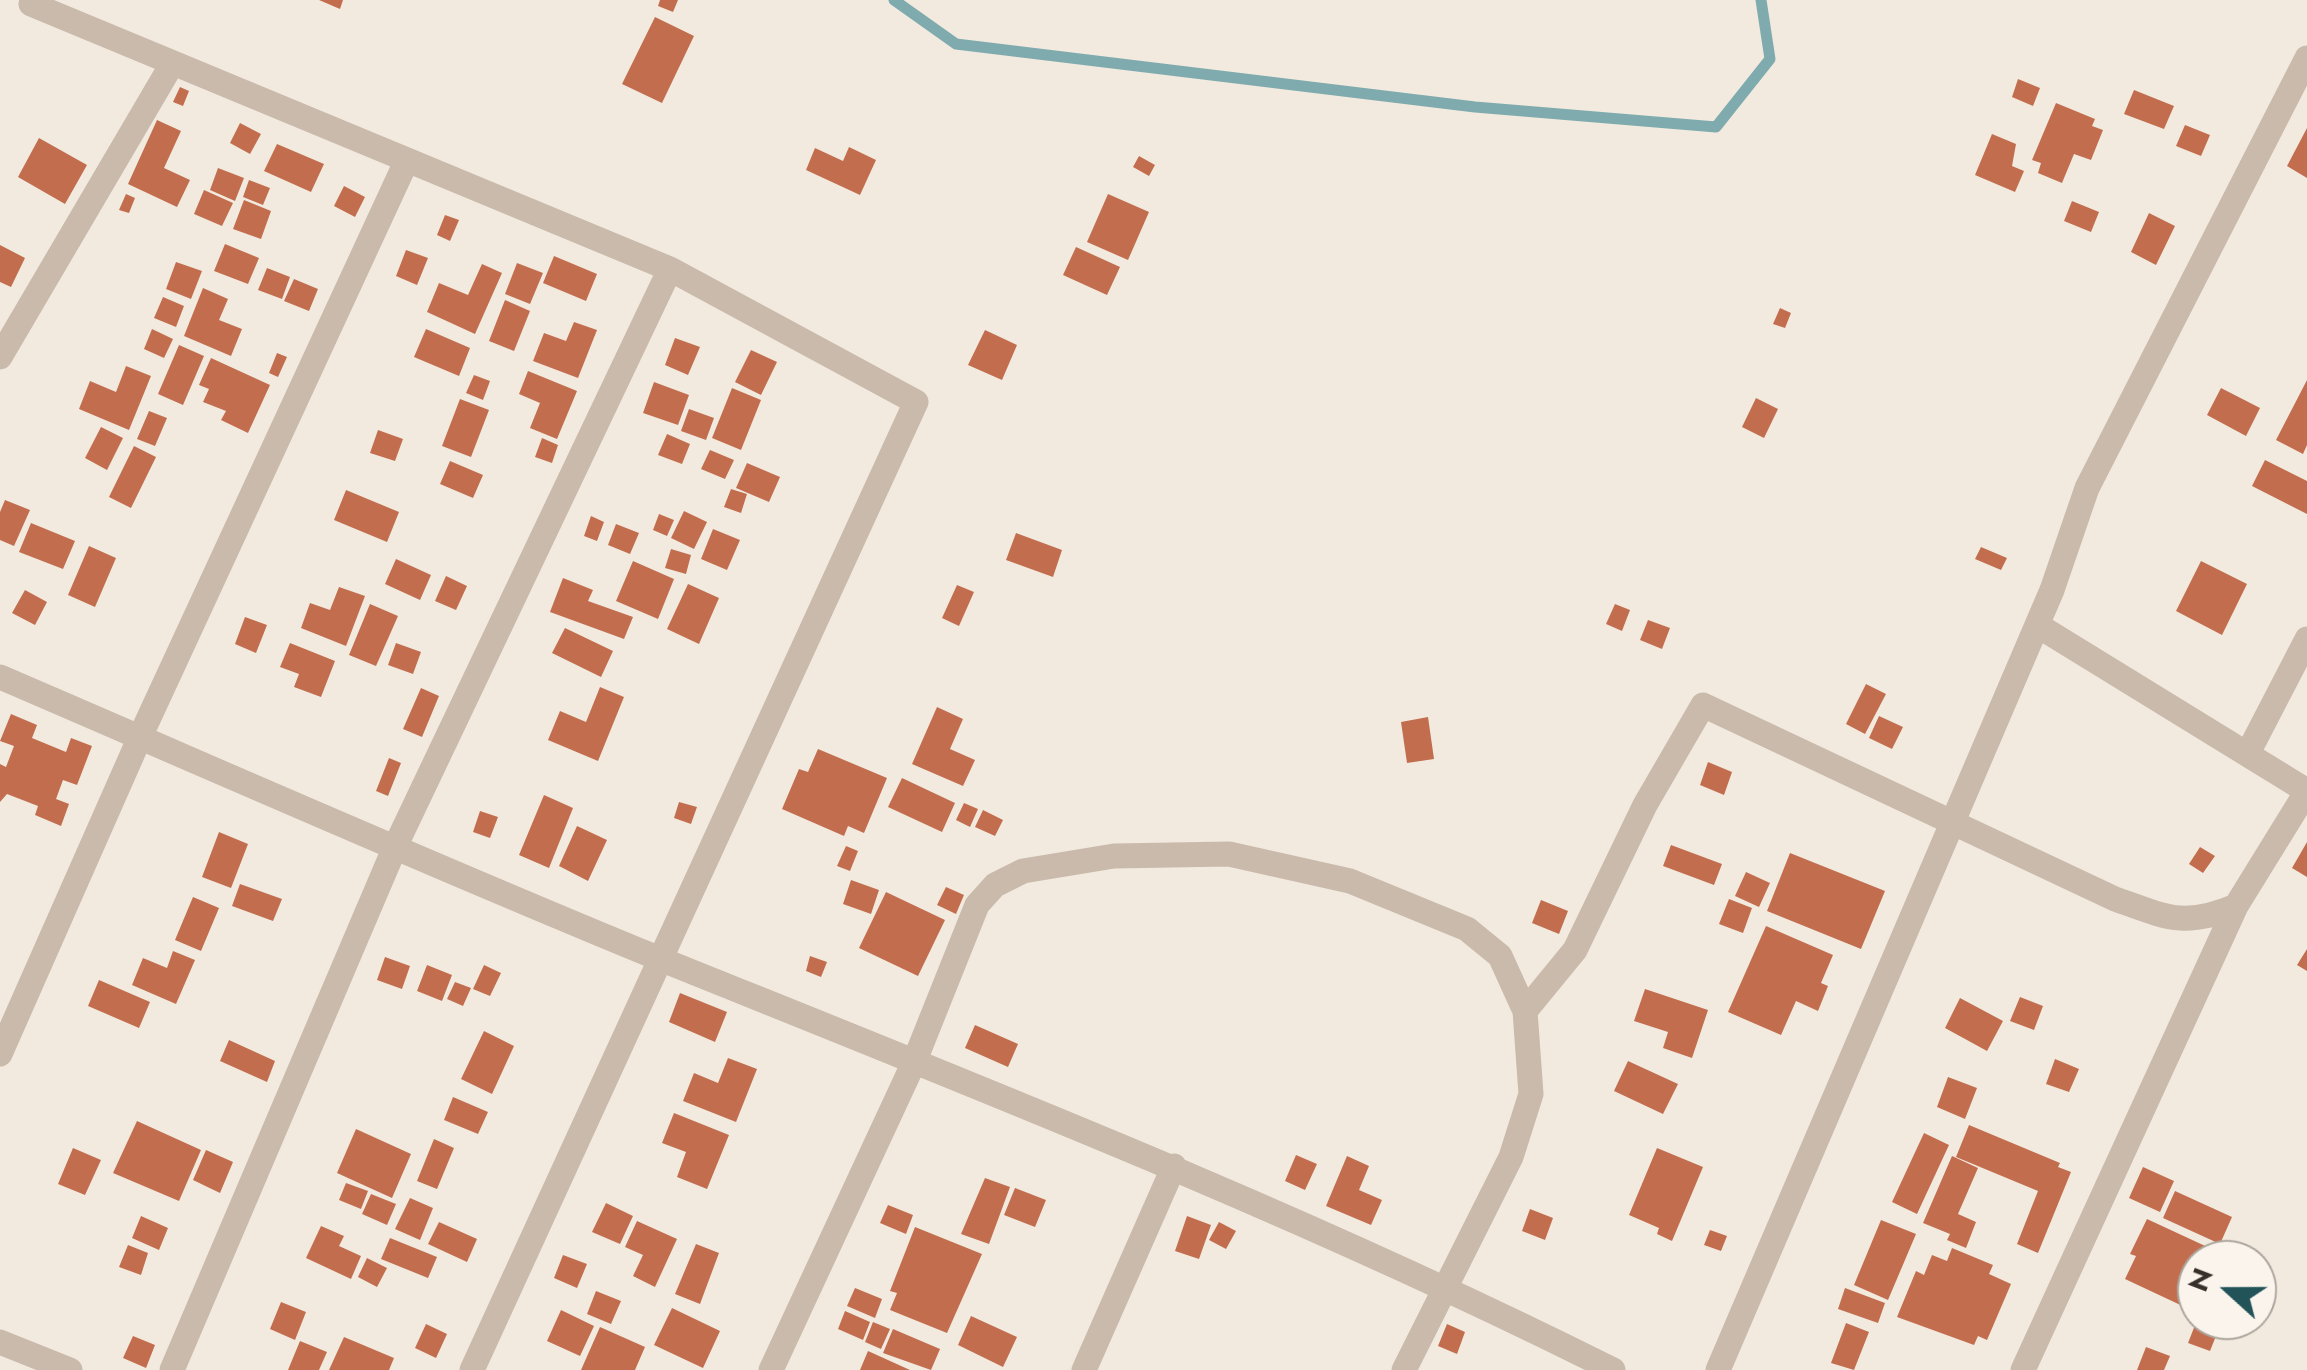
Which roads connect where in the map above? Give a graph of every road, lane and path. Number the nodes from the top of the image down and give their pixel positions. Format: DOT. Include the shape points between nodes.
graph roads {
  1 [pos="31,4"];
  2 [pos="2307,58"];
  3 [pos="172,64"];
  4 [pos="406,162"];
  5 [pos="670,270"];
  6 [pos="0,358"];
  7 [pos="2037,625"];
  8 [pos="2307,639"];
  9 [pos="0,676"];
  10 [pos="140,737"];
  11 [pos="2248,753"];
  12 [pos="2307,791"];
  13 [pos="1952,824"];
  14 [pos="395,848"];
  15 [pos="2236,906"];
  16 [pos="663,960"];
  17 [pos="1526,1011"];
  18 [pos="0,1054"];
  19 [pos="915,1060"];
  20 [pos="1174,1166"];
  21 [pos="1444,1286"];
  22 [pos="0,1342"];
  23 [pos="70,1370"];
  24 [pos="172,1370"];
  25 [pos="472,1370"];
  26 [pos="772,1370"];
  27 [pos="1084,1370"];
  28 [pos="1404,1370"];
  29 [pos="1613,1370"];
  30 [pos="1718,1370"];
  31 [pos="2022,1370"];
  1 -- 3 [label="street"];
  2 -- 7 [label="street" via="2087,488"];
  3 -- 4 [label="street"];
  3 -- 6 [label="street"];
  4 -- 5 [label="street"];
  4 -- 10 [label="street"];
  5 -- 14 [label="street"];
  5 -- 16 [label="street" via="916,402"];
  7 -- 11 [label="street"];
  7 -- 13 [label="street"];
  8 -- 11 [label="street"];
  9 -- 10 [label="street"];
  10 -- 14 [label="street"];
  10 -- 18 [label="street"];
  11 -- 12 [label="street"];
  12 -- 15 [label="street"];
  13 -- 15 [label="street" via="2175,920 2202,921"];
  13 -- 17 [label="street" via="1702,705 1575,950"];
  13 -- 30 [label="street"];
  14 -- 16 [label="street"];
  14 -- 24 [label="street"];
  15 -- 31 [label="street"];
  16 -- 19 [label="street"];
  16 -- 25 [label="street"];
  17 -- 19 [label="street" via="1500,956 1467,929 1350,881 1228,854 1114,856 1024,871 995,885 977,905"];
  17 -- 21 [label="street" via="1531,1094 1510,1157"];
  19 -- 20 [label="street"];
  19 -- 26 [label="street"];
  20 -- 21 [label="street"];
  20 -- 27 [label="street"];
  21 -- 28 [label="street"];
  21 -- 29 [label="street"];
  22 -- 23 [label="street"];
}
